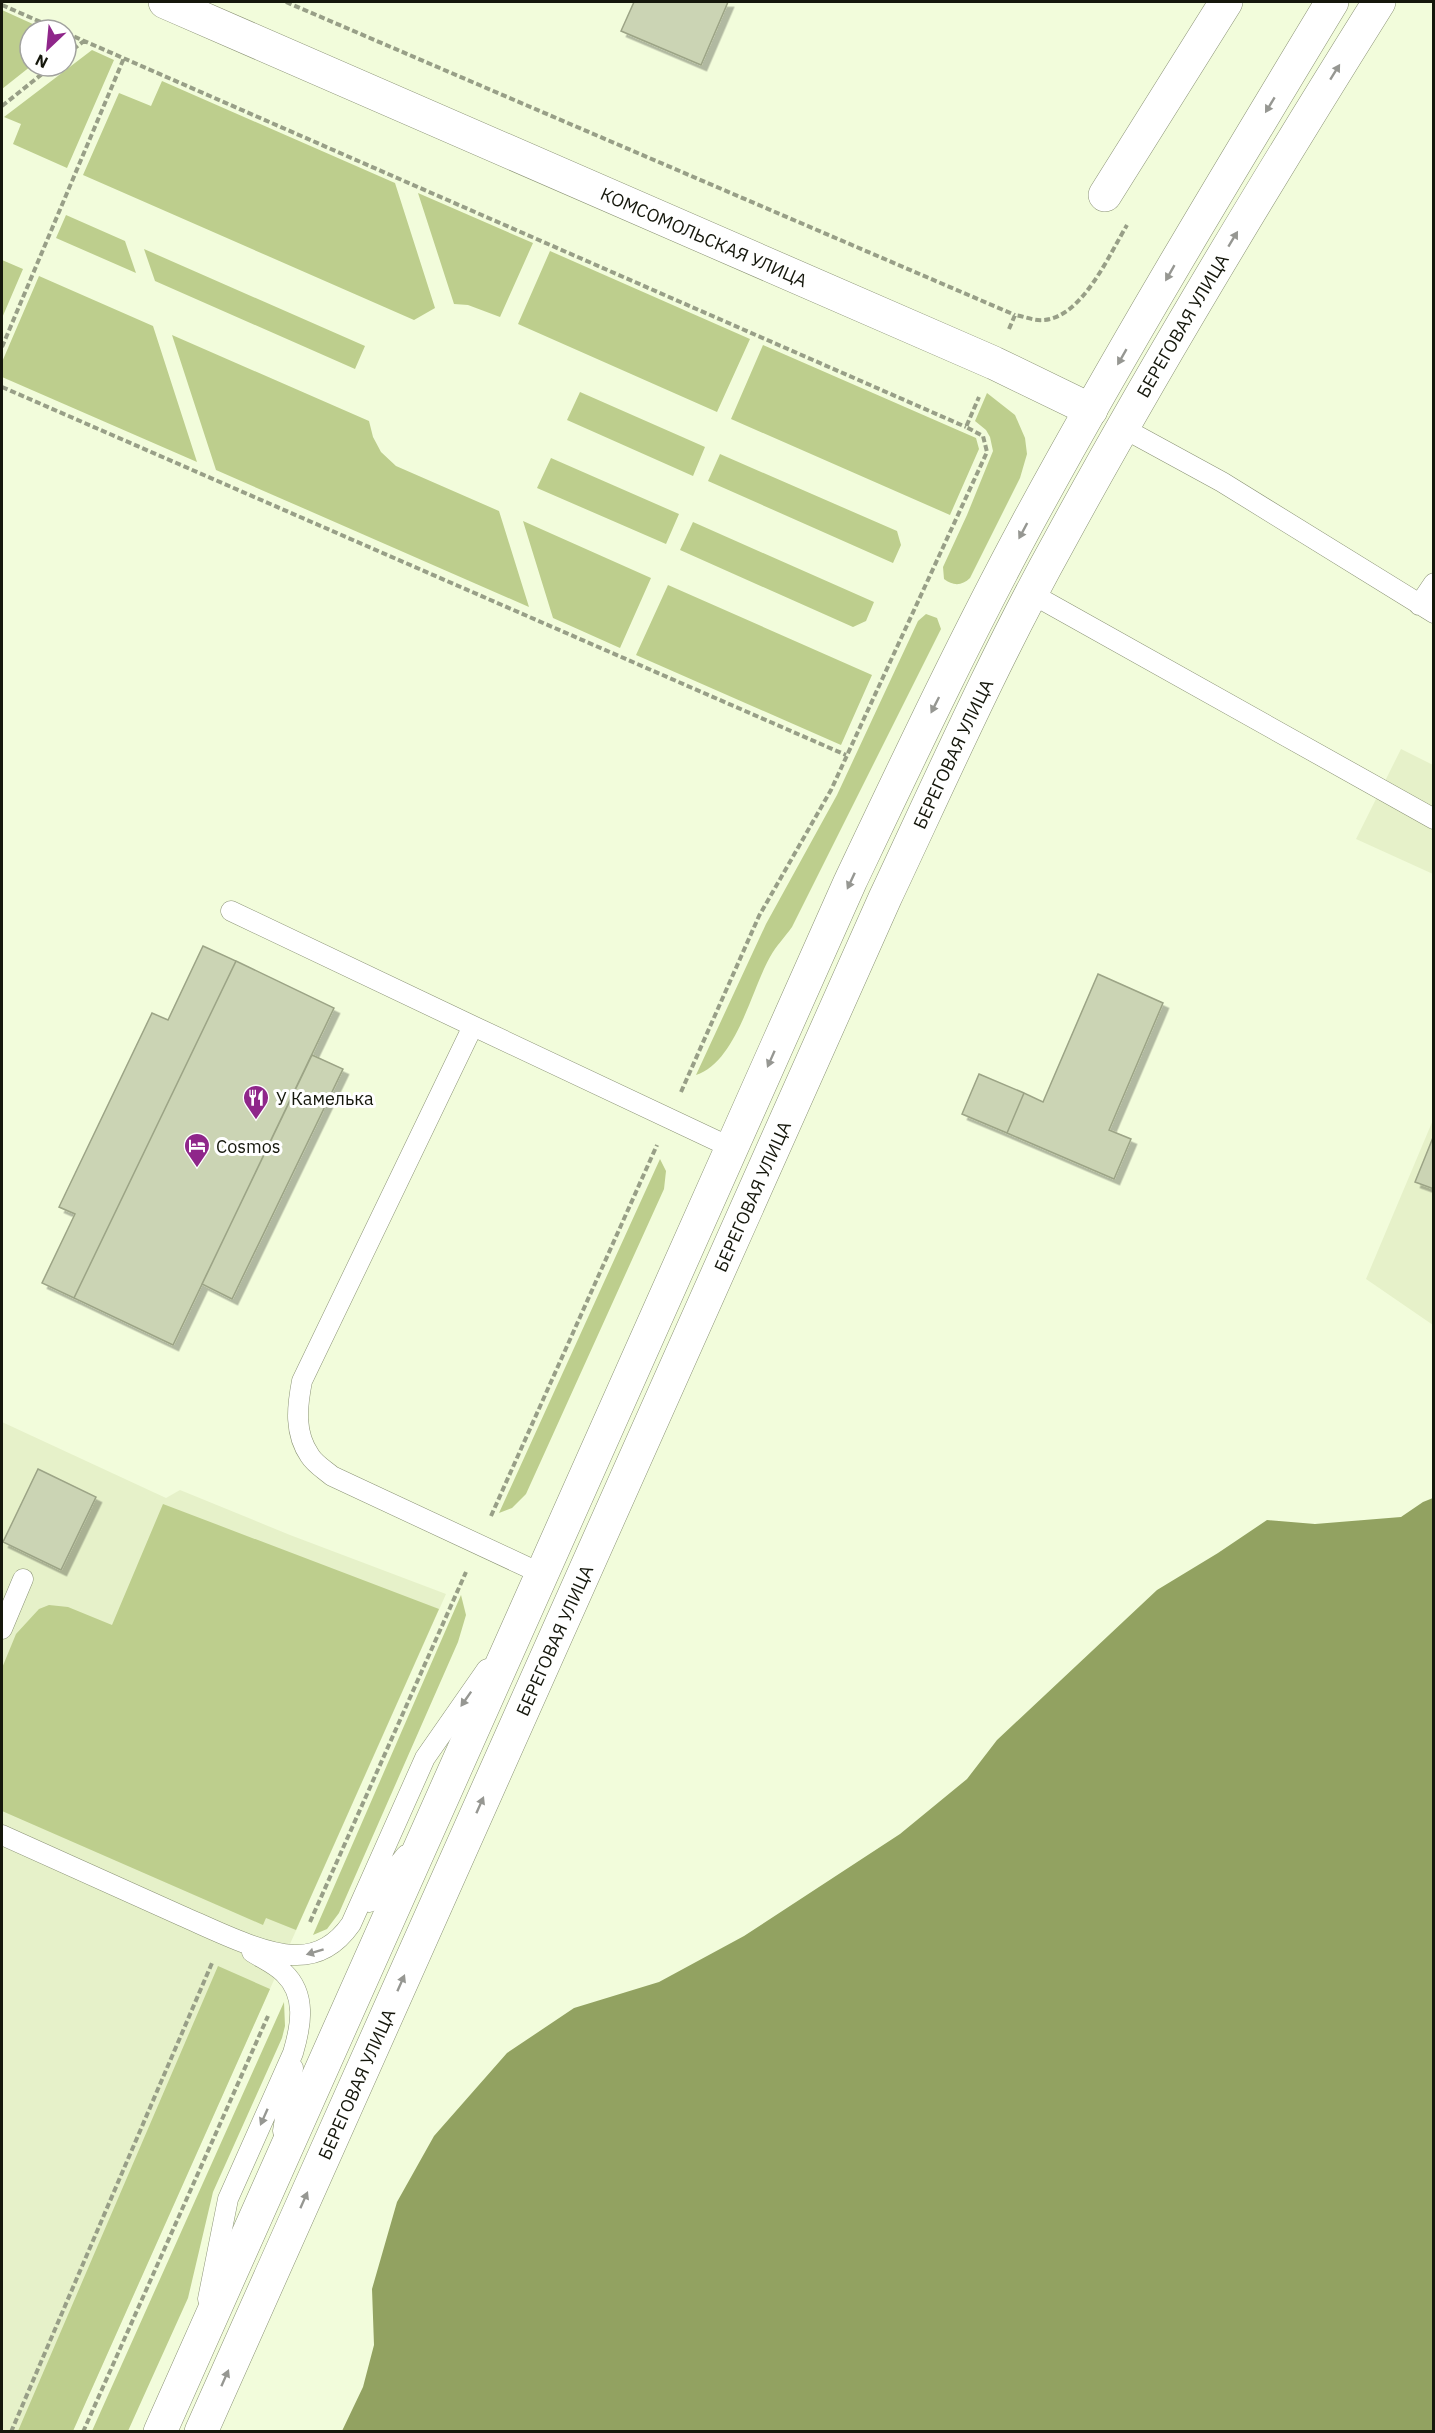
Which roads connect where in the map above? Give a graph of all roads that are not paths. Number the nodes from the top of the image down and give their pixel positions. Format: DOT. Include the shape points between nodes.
graph roads {
  1 [pos="165,2"];
  2 [pos="201,2"];
  3 [pos="1226,2"];
  4 [pos="1332,2"];
  5 [pos="1379,2"];
  6 [pos="315,66"];
  7 [pos="1105,195"];
  8 [pos="1091,410"];
  9 [pos="1123,428"];
  10 [pos="1434,583"];
  11 [pos="1032,594"];
  12 [pos="1426,609"];
  13 [pos="1434,819"];
  14 [pos="231,911"];
  15 [pos="472,1026"];
  16 [pos="732,1148"];
  17 [pos="542,1574"];
  18 [pos="23,1579"];
  19 [pos="523,1616"];
  20 [pos="2,1629"];
  21 [pos="430,1825"];
  22 [pos="2,1835"];
  23 [pos="225,1935"];
  24 [pos="343,1935"];
  25 [pos="300,2030"];
  26 [pos="277,2168"];
  27 [pos="201,2339"];
  28 [pos="160,2432"];
  29 [pos="201,2432"];
  1 -- 6 [label="main road, КОМСОМОЛЬСКАЯ УЛИЦА"];
  2 -- 6 [label="main road, КОМСОМОЛЬСКАЯ УЛИЦА"];
  3 -- 7 [label="main road"];
  4 -- 8 [label="main road, БЕРЕГОВАЯ УЛИЦА, one-way"];
  9 -- 5 [label="main road, БЕРЕГОВАЯ УЛИЦА, one-way" via="1286,150"];
  6 -- 8 [label="main road, КОМСОМОЛЬСКАЯ УЛИЦА" via="994,363"];
  8 -- 9 [label="main road, КОМСОМОЛЬСКАЯ УЛИЦА"];
  8 -- 16 [label="main road, БЕРЕГОВАЯ УЛИЦА, one-way" via="1026,525 917,740"];
  9 -- 11 [label="main road, БЕРЕГОВАЯ УЛИЦА"];
  9 -- 12 [label="lane" via="1222,482"];
  10 -- 12 [label="lane"];
  11 -- 13 [label="lane"];
  29 -- 11 [label="main road, БЕРЕГОВАЯ УЛИЦА, one-way" via="885,898"];
  14 -- 15 [label="lane"];
  15 -- 16 [label="lane"];
  15 -- 17 [label="lane" via="302,1381 297,1408 300,1434 311,1457 332,1476"];
  16 -- 17 [label="main road, БЕРЕГОВАЯ УЛИЦА"];
  17 -- 19 [label="main road, БЕРЕГОВАЯ УЛИЦА"];
  18 -- 20 [label="lane"];
  19 -- 21 [label="main road, БЕРЕГОВАЯ УЛИЦА"];
  19 -- 24 [label="lane, one-way" via="425,1758"];
  21 -- 24 [label="lane"];
  21 -- 26 [label="main road, БЕРЕГОВАЯ УЛИЦА"];
  22 -- 23 [label="lane"];
  24 -- 23 [label="lane, one-way" via="326,1948 295,1955"];
  23 -- 25 [label="lane" via="286,1975 297,1994"];
  25 -- 26 [label="lane"];
  25 -- 27 [label="lane, one-way" via="228,2199"];
  26 -- 27 [label="main road, БЕРЕГОВАЯ УЛИЦА"];
  27 -- 28 [label="main road, БЕРЕГОВАЯ УЛИЦА"];
}
